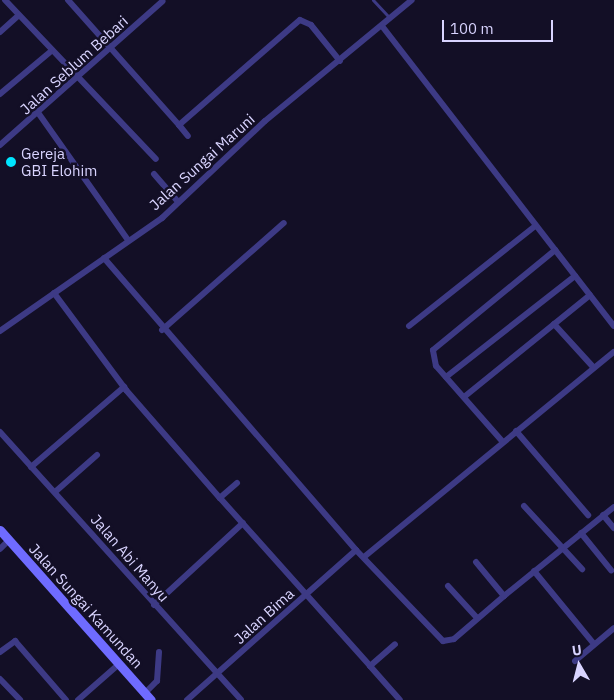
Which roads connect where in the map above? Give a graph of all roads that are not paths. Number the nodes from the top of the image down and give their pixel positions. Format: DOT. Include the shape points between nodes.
graph roads {
  1 [pos="68,0"];
  2 [pos="373,0"];
  3 [pos="412,0"];
  4 [pos="6,1"];
  5 [pos="163,1"];
  6 [pos="18,16"];
  7 [pos="390,19"];
  8 [pos="382,26"];
  9 [pos="0,32"];
  10 [pos="112,48"];
  11 [pos="50,52"];
  12 [pos="340,62"];
  13 [pos="78,80"];
  14 [pos="0,94"];
  15 [pos="39,114"];
  16 [pos="179,126"];
  17 [pos="188,136"];
  18 [pos="0,145"];
  19 [pos="156,159"];
  20 [pos="154,174"];
  21 [pos="178,202"];
  22 [pos="284,223"];
  23 [pos="535,226"];
  24 [pos="128,240"];
  25 [pos="555,250"];
  26 [pos="104,258"];
  27 [pos="576,276"];
  28 [pos="54,293"];
  29 [pos="590,295"];
  30 [pos="554,324"];
  31 [pos="409,326"];
  32 [pos="614,326"];
  33 [pos="162,330"];
  34 [pos="0,331"];
  35 [pos="614,352"];
  36 [pos="594,368"];
  37 [pos="446,377"];
  38 [pos="124,387"];
  39 [pos="464,397"];
  40 [pos="516,431"];
  41 [pos="0,432"];
  42 [pos="502,442"];
  43 [pos="97,455"];
  44 [pos="31,466"];
  45 [pos="237,482"];
  46 [pos="55,492"];
  47 [pos="220,498"];
  48 [pos="524,506"];
  49 [pos="614,507"];
  50 [pos="588,515"];
  51 [pos="603,515"];
  52 [pos="243,523"];
  53 [pos="614,528"];
  54 [pos="0,530"];
  55 [pos="581,533"];
  56 [pos="9,540"];
  57 [pos="564,546"];
  58 [pos="0,549"];
  59 [pos="356,550"];
  60 [pos="364,556"];
  61 [pos="476,562"];
  62 [pos="582,569"];
  63 [pos="534,570"];
  64 [pos="611,570"];
  65 [pos="448,586"];
  66 [pos="306,596"];
  67 [pos="504,596"];
  68 [pos="154,605"];
  69 [pos="477,618"];
  70 [pos="614,628"];
  71 [pos="395,644"];
  72 [pos="594,644"];
  73 [pos="0,652"];
  74 [pos="159,652"];
  75 [pos="575,662"];
  76 [pos="119,664"];
  77 [pos="370,666"];
  78 [pos="218,675"];
  79 [pos="0,679"];
  80 [pos="148,696"];
  81 [pos="20,700"];
  82 [pos="66,700"];
  83 [pos="78,700"];
  84 [pos="187,700"];
  85 [pos="241,700"];
  86 [pos="400,700"];
  1 -- 10 [label="street"];
  2 -- 7 [label="lane"];
  3 -- 7 [label="street, Jalan Sungai Maruni"];
  4 -- 6 [label="street"];
  5 -- 10 [label="street, Jalan Seblum Bebari"];
  6 -- 9 [label="street"];
  6 -- 11 [label="street"];
  7 -- 8 [label="street, Jalan Sungai Maruni"];
  8 -- 12 [label="street, Jalan Sungai Maruni"];
  8 -- 23 [label="street"];
  10 -- 13 [label="street, Jalan Seblum Bebari"];
  10 -- 16 [label="street"];
  11 -- 13 [label="street"];
  11 -- 14 [label="street"];
  12 -- 16 [label="street" via="311,25 300,20"];
  12 -- 21 [label="street, Jalan Sungai Maruni" via="265,121"];
  13 -- 15 [label="street, Jalan Seblum Bebari"];
  13 -- 19 [label="street"];
  15 -- 18 [label="street, Jalan Seblum Bebari"];
  15 -- 24 [label="street"];
  16 -- 17 [label="street"];
  20 -- 21 [label="street"];
  21 -- 24 [label="street, Jalan Sungai Maruni"];
  22 -- 33 [label="street"];
  23 -- 25 [label="street"];
  23 -- 31 [label="street"];
  24 -- 26 [label="street, Jalan Sungai Maruni"];
  25 -- 27 [label="street"];
  25 -- 37 [label="street" via="434,350 431,358"];
  26 -- 28 [label="street, Jalan Sungai Maruni"];
  26 -- 33 [label="street"];
  27 -- 29 [label="street"];
  27 -- 37 [label="street"];
  28 -- 34 [label="street, Jalan Sungai Maruni"];
  28 -- 38 [label="street"];
  29 -- 30 [label="street"];
  29 -- 32 [label="street"];
  30 -- 36 [label="street"];
  30 -- 39 [label="street"];
  33 -- 59 [label="street"];
  35 -- 36 [label="street"];
  36 -- 40 [label="street"];
  37 -- 39 [label="street"];
  38 -- 44 [label="street"];
  38 -- 47 [label="street"];
  39 -- 42 [label="street"];
  40 -- 42 [label="street"];
  40 -- 50 [label="street"];
  41 -- 44 [label="street, Jalan Abi Manyu"];
  42 -- 60 [label="street"];
  43 -- 46 [label="street"];
  44 -- 46 [label="street, Jalan Abi Manyu"];
  45 -- 47 [label="street"];
  46 -- 68 [label="street, Jalan Abi Manyu"];
  47 -- 52 [label="street"];
  48 -- 57 [label="street"];
  49 -- 51 [label="street"];
  51 -- 53 [label="street"];
  51 -- 55 [label="street"];
  52 -- 66 [label="street"];
  52 -- 68 [label="street"];
  54 -- 56 [label="main road, Jalan Sungai Kamundan"];
  55 -- 57 [label="street"];
  55 -- 64 [label="street"];
  56 -- 58 [label="street"];
  56 -- 76 [label="main road, Jalan Sungai Kamundan"];
  57 -- 62 [label="street"];
  57 -- 63 [label="street"];
  59 -- 60 [label="street"];
  59 -- 66 [label="street, Jalan Bima"];
  60 -- 69 [label="street" via="443,640 454,639"];
  61 -- 67 [label="street"];
  63 -- 67 [label="street"];
  63 -- 72 [label="street"];
  65 -- 69 [label="street"];
  66 -- 77 [label="street"];
  66 -- 78 [label="street, Jalan Bima"];
  67 -- 69 [label="street"];
  68 -- 78 [label="street, Jalan Abi Manyu"];
  70 -- 72 [label="street"];
  71 -- 77 [label="street"];
  72 -- 75 [label="street"];
  73 -- 82 [label="street" via="15,641"];
  74 -- 80 [label="street" via="157,681"];
  76 -- 80 [label="main road, Jalan Sungai Kamundan"];
  76 -- 83 [label="street"];
  77 -- 86 [label="street"];
  78 -- 84 [label="street, Jalan Bima"];
  78 -- 85 [label="street, Jalan Abi Manyu"];
  79 -- 81 [label="street"];
}
